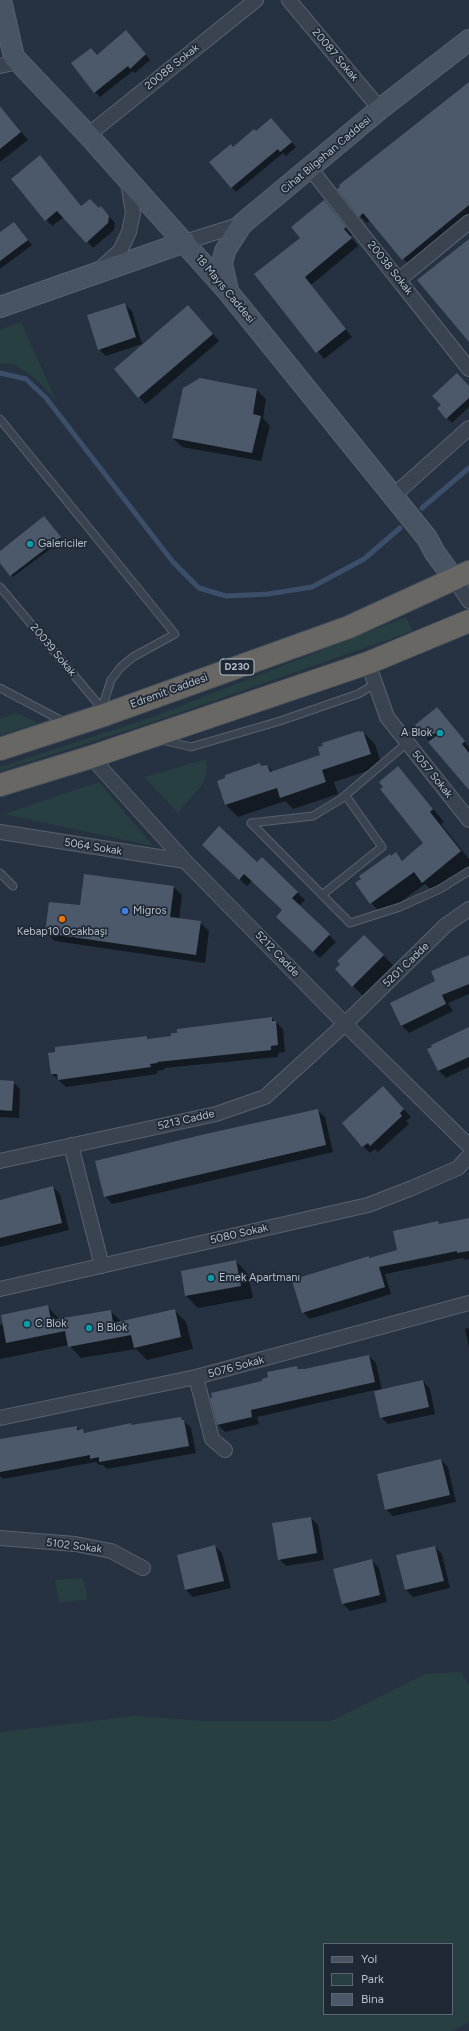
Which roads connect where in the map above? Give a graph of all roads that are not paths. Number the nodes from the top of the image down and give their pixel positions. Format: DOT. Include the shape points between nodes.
graph roads {
  1 [pos="256,0"];
  2 [pos="289,0"];
  3 [pos="4,2"];
  4 [pos="469,40"];
  5 [pos="9,64"];
  6 [pos="380,109"];
  7 [pos="88,135"];
  8 [pos="309,167"];
  9 [pos="126,178"];
  10 [pos="469,222"];
  11 [pos="242,224"];
  12 [pos="185,242"];
  13 [pos="93,274"];
  14 [pos="400,280"];
  15 [pos="229,293"];
  16 [pos="2,304"];
  17 [pos="469,369"];
  18 [pos="0,419"];
  19 [pos="469,428"];
  20 [pos="394,496"];
  21 [pos="462,576"];
  22 [pos="2,591"];
  23 [pos="469,601"];
  24 [pos="469,621"];
  25 [pos="368,663"];
  26 [pos="375,684"];
  27 [pos="0,688"];
  28 [pos="104,711"];
  29 [pos="72,725"];
  30 [pos="150,737"];
  31 [pos="407,743"];
  32 [pos="0,749"];
  33 [pos="91,757"];
  34 [pos="0,785"];
  35 [pos="346,796"];
  36 [pos="469,820"];
  37 [pos="0,832"];
  38 [pos="185,861"];
  39 [pos="469,871"];
  40 [pos="0,873"];
  41 [pos="13,886"];
  42 [pos="322,894"];
  43 [pos="469,910"];
  44 [pos="345,1024"];
  45 [pos="71,1145"];
  46 [pos="469,1146"];
  47 [pos="469,1156"];
  48 [pos="0,1160"];
  49 [pos="102,1266"];
  50 [pos="0,1289"];
  51 [pos="469,1303"];
  52 [pos="196,1377"];
  53 [pos="0,1418"];
  54 [pos="226,1450"];
  55 [pos="0,1538"];
  56 [pos="143,1568"];
  1 -- 7 [label="street, 20088 Sokak"];
  2 -- 6 [label="street, 20087 Sokak"];
  3 -- 5 [label="main road, 18 Mayıs Caddesi" via="14,57"];
  4 -- 6 [label="main road, Cihat Bilgehan Caddesi"];
  5 -- 7 [label="main road, 18 Mayıs Caddesi"];
  6 -- 8 [label="main road, Cihat Bilgehan Caddesi"];
  7 -- 9 [label="main road, 18 Mayıs Caddesi"];
  8 -- 11 [label="main road, Cihat Bilgehan Caddesi"];
  8 -- 14 [label="street, 20038 Sokak"];
  9 -- 12 [label="main road, 18 Mayıs Caddesi"];
  9 -- 13 [label="street" via="133,213 129,232 120,251"];
  10 -- 14 [label="street"];
  11 -- 12 [label="street"];
  11 -- 15 [label="main road, Cihat Bilgehan Caddesi" via="225,251 222,264"];
  12 -- 13 [label="main road"];
  12 -- 15 [label="main road, 18 Mayıs Caddesi"];
  13 -- 16 [label="main road"];
  14 -- 17 [label="street, 20038 Sokak"];
  15 -- 20 [label="main road, 18 Mayıs Caddesi"];
  18 -- 28 [label="lane" via="175,634 133,657 121,667 111,680"];
  19 -- 20 [label="street"];
  20 -- 21 [label="main road, 18 Mayıs Caddesi" via="427,538 435,554"];
  21 -- 23 [label="street"];
  21 -- 28 [label="highway, Edremit Caddesi / D230" via="349,627"];
  22 -- 28 [label="lane, 20039 Sokak"];
  24 -- 25 [label="highway"];
  25 -- 26 [label="street, 5057 Sokak"];
  25 -- 30 [label="highway"];
  26 -- 30 [label="lane" via="358,694 280,721 192,747"];
  26 -- 31 [label="street, 5057 Sokak" via="387,717"];
  27 -- 29 [label="lane"];
  28 -- 29 [label="highway, Edremit Caddesi / D230"];
  29 -- 32 [label="highway, Edremit Caddesi / D230"];
  30 -- 33 [label="highway"];
  31 -- 35 [label="lane"];
  31 -- 36 [label="street, 5057 Sokak"];
  33 -- 34 [label="highway"];
  33 -- 38 [label="street, 5212 Cadde"];
  35 -- 42 [label="lane" via="382,847"];
  35 -- 42 [label="lane" via="312,816 251,823"];
  37 -- 38 [label="street, 5064 Sokak"];
  38 -- 44 [label="street, 5212 Cadde"];
  39 -- 42 [label="lane" via="440,889 400,907 350,923"];
  40 -- 41 [label="lane"];
  43 -- 44 [label="street, 5201 Cadde" via="446,925"];
  44 -- 45 [label="street, 5213 Cadde" via="265,1097 216,1114"];
  44 -- 46 [label="street, 5212 Cadde"];
  45 -- 48 [label="street, 5213 Cadde"];
  45 -- 49 [label="street"];
  47 -- 49 [label="street, 5080 Sokak" via="458,1168 368,1205"];
  49 -- 50 [label="street, 5080 Sokak"];
  51 -- 52 [label="street, 5076 Sokak"];
  52 -- 53 [label="street, 5076 Sokak"];
  52 -- 54 [label="street" via="212,1439"];
  55 -- 56 [label="street, 5102 Sokak" via="75,1544 111,1551"];
}
